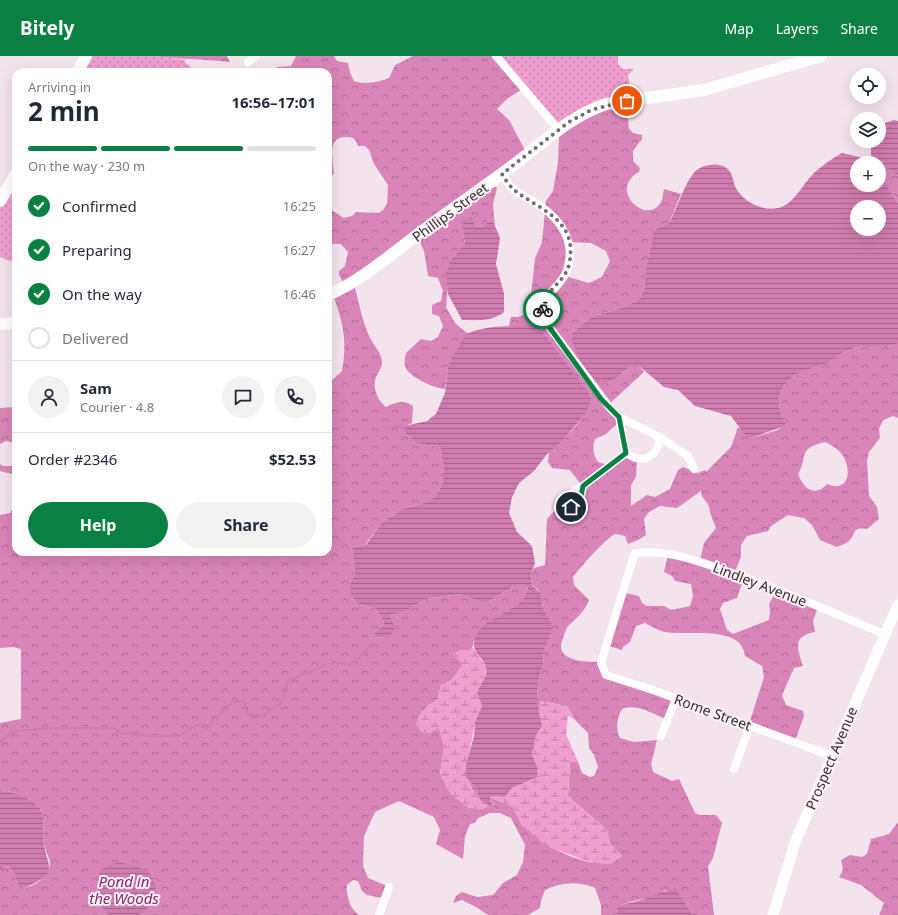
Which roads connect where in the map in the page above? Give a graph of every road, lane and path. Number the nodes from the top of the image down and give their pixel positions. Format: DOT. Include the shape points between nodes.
graph roads {
  1 [pos="86,56"];
  2 [pos="256,56"];
  3 [pos="496,56"];
  4 [pos="821,56"];
  5 [pos="248,62"];
  6 [pos="79,68"];
  7 [pos="559,130"];
  8 [pos="502,174"];
  9 [pos="12,181"];
  10 [pos="0,201"];
  11 [pos="332,293"];
  12 [pos="12,323"];
  13 [pos="0,324"];
  14 [pos="619,417"];
  15 [pos="658,436"];
  16 [pos="626,453"];
  17 [pos="694,469"];
  18 [pos="583,486"];
  19 [pos="898,605"];
  20 [pos="884,634"];
  21 [pos="601,663"];
  22 [pos="676,699"];
  23 [pos="750,725"];
  24 [pos="661,736"];
  25 [pos="832,756"];
  26 [pos="734,769"];
  27 [pos="388,887"];
  28 [pos="378,915"];
  29 [pos="773,915"];
  1 -- 6 [label="main road"];
  2 -- 5 [label="street"];
  3 -- 7 [label="street"];
  4 -- 7 [label="main road, Phillips Street" via="704,90 606,104 591,110"];
  7 -- 8 [label="main road, Phillips Street"];
  8 -- 11 [label="main road, Phillips Street" via="367,273"];
  8 -- 14 [label="street" via="512,188 554,216 568,234 569,264 565,277 546,298 543,314 547,324 601,399"];
  9 -- 10 [label="main road"];
  12 -- 13 [label="main road"];
  14 -- 15 [label="street"];
  14 -- 16 [label="street"];
  15 -- 16 [label="street" via="659,445 654,453 645,459 635,458"];
  15 -- 17 [label="street" via="688,456"];
  16 -- 18 [label="street"];
  19 -- 20 [label="street, Prospect Avenue"];
  20 -- 21 [label="street, Lindley Avenue" via="697,561 658,552 635,552"];
  20 -- 25 [label="street, Prospect Avenue"];
  21 -- 22 [label="street, Rome Street" via="606,675"];
  22 -- 23 [label="street, Rome Street"];
  22 -- 24 [label="street"];
  23 -- 25 [label="street, Rome Street"];
  23 -- 26 [label="street"];
  25 -- 29 [label="street, Prospect Avenue" via="796,840"];
  27 -- 28 [label="street"];
}
